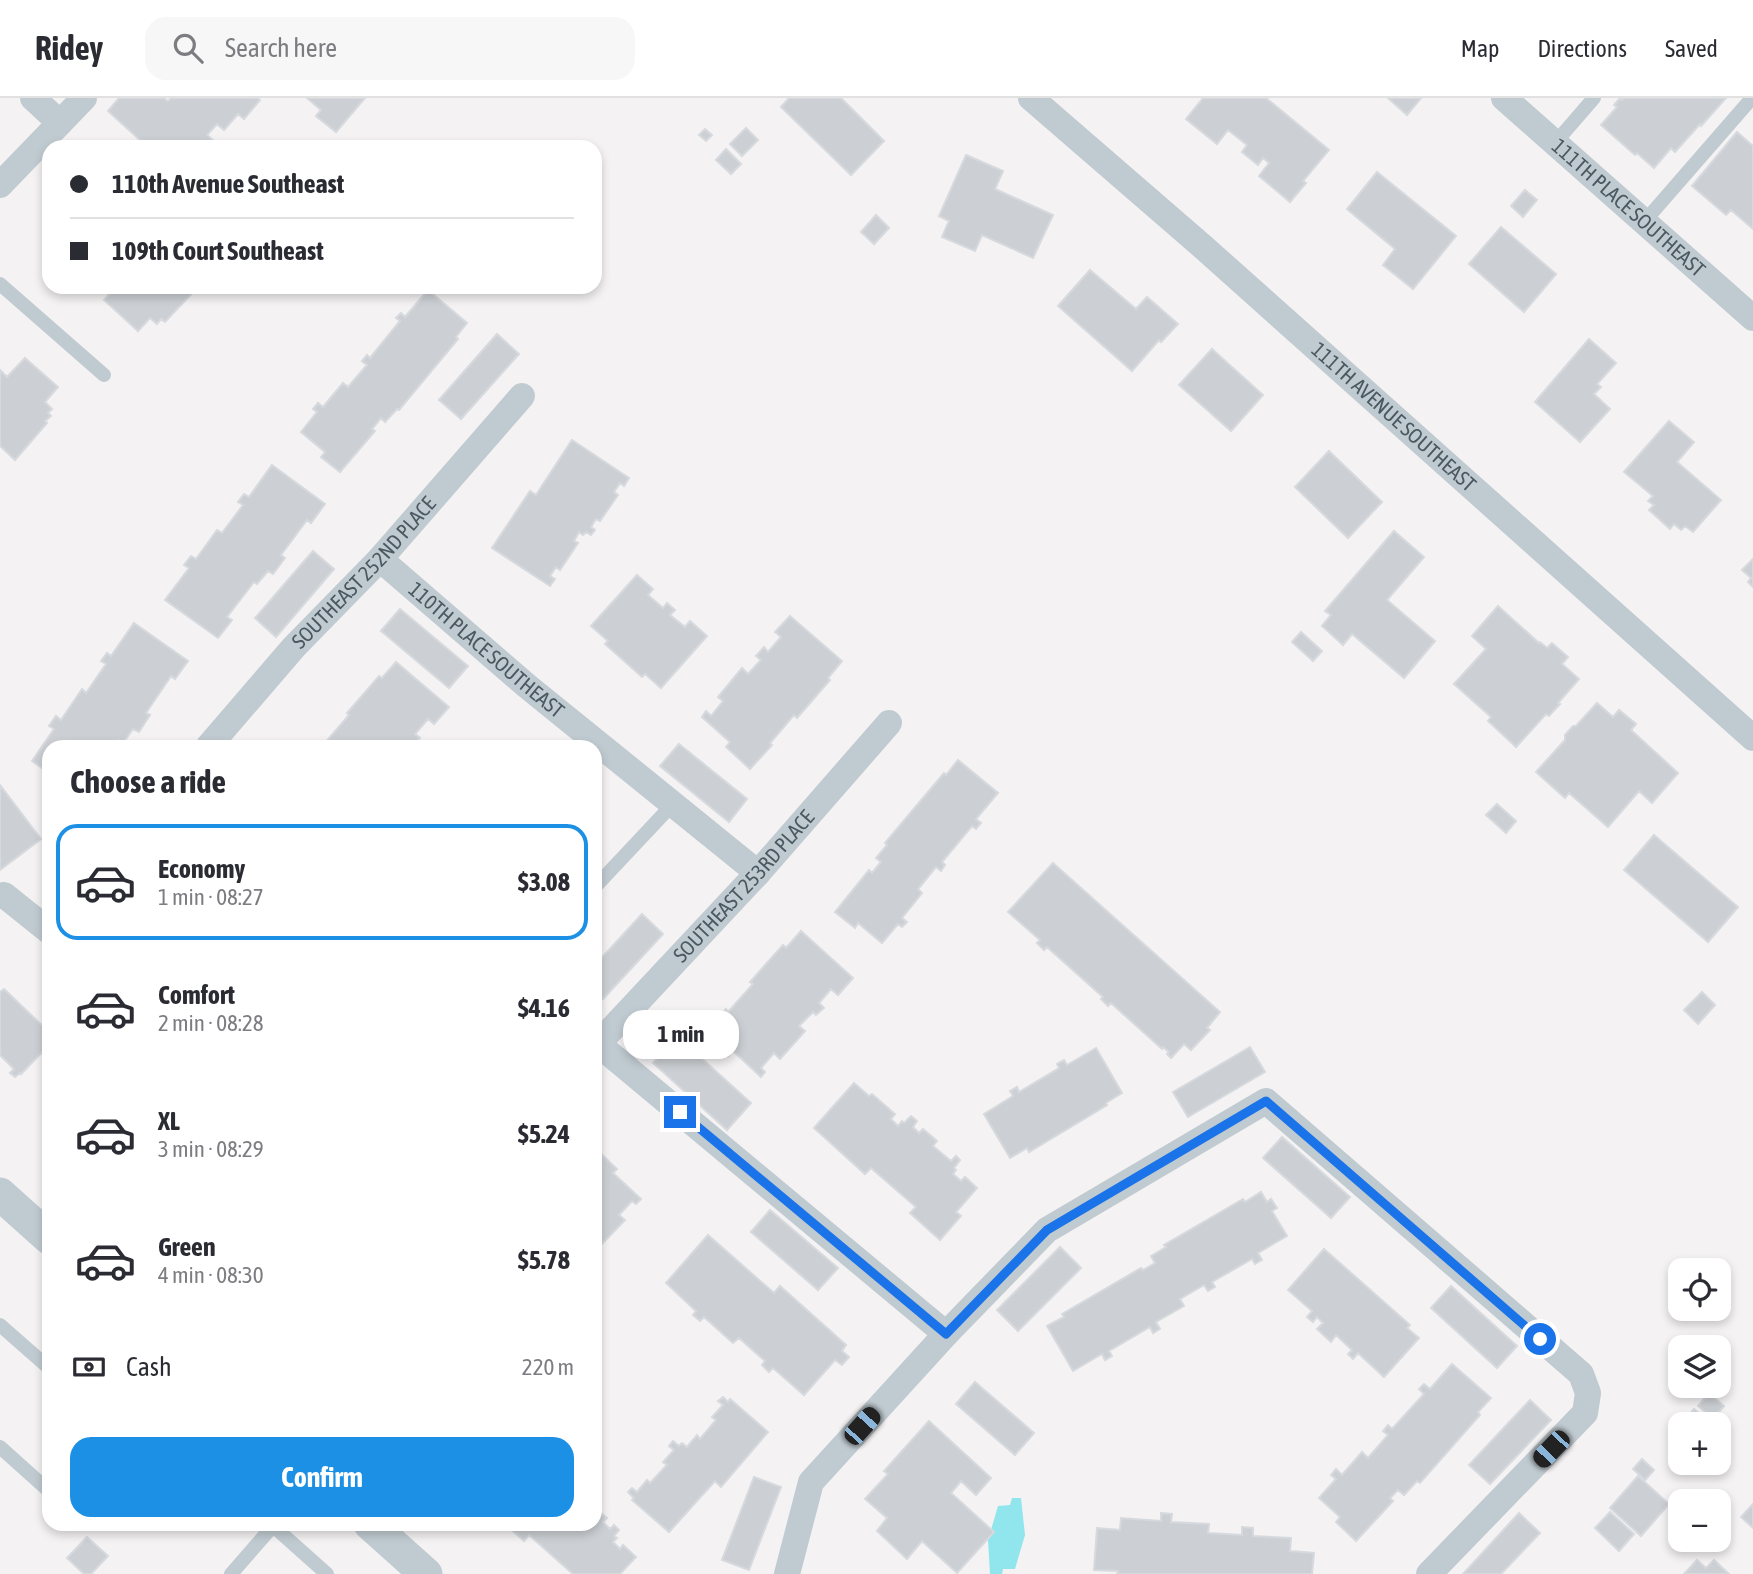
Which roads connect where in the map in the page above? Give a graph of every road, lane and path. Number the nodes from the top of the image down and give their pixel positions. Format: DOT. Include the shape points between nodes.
graph roads {
  1 [pos="33,98"];
  2 [pos="84,98"];
  3 [pos="1031,98"];
  4 [pos="1504,98"];
  5 [pos="1594,98"];
  6 [pos="1752,98"];
  7 [pos="60,124"];
  8 [pos="44,140"];
  9 [pos="42,142"];
  10 [pos="1555,143"];
  11 [pos="0,185"];
  12 [pos="1644,222"];
  13 [pos="0,284"];
  14 [pos="1753,318"];
  15 [pos="104,374"];
  16 [pos="522,396"];
  17 [pos="380,559"];
  18 [pos="889,723"];
  19 [pos="1753,738"];
  20 [pos="214,740"];
  21 [pos="593,740"];
  22 [pos="602,747"];
  23 [pos="673,804"];
  24 [pos="758,873"];
  25 [pos="602,880"];
  26 [pos="4,895"];
  27 [pos="42,925"];
  28 [pos="602,1038"];
  29 [pos="602,1049"];
  30 [pos="0,1194"];
  31 [pos="42,1232"];
  32 [pos="0,1327"];
  33 [pos="946,1334"];
  34 [pos="42,1362"];
  35 [pos="0,1447"];
  36 [pos="42,1485"];
  37 [pos="267,1531"];
  38 [pos="279,1531"];
  39 [pos="378,1531"];
  40 [pos="230,1574"];
  41 [pos="327,1574"];
  42 [pos="426,1574"];
  43 [pos="787,1574"];
  44 [pos="1429,1574"];
  1 -- 7 [label="street"];
  2 -- 7 [label="street"];
  3 -- 19 [label="street, 111TH AVENUE SOUTHEAST"];
  4 -- 10 [label="street, 111TH PLACE SOUTHEAST"];
  5 -- 10 [label="lane"];
  6 -- 12 [label="lane"];
  7 -- 8 [label="street"];
  9 -- 11 [label="street"];
  10 -- 12 [label="street, 111TH PLACE SOUTHEAST"];
  12 -- 14 [label="street, 111TH PLACE SOUTHEAST"];
  13 -- 15 [label="lane"];
  16 -- 17 [label="street, SOUTHEAST 252ND PLACE"];
  17 -- 20 [label="street, SOUTHEAST 252ND PLACE" via="294,646"];
  17 -- 21 [label="street, 110TH PLACE SOUTHEAST"];
  18 -- 24 [label="street, SOUTHEAST 253RD PLACE"];
  22 -- 23 [label="street, 110TH PLACE SOUTHEAST"];
  23 -- 24 [label="street, 110TH PLACE SOUTHEAST"];
  23 -- 25 [label="lane"];
  24 -- 28 [label="street, SOUTHEAST 253RD PLACE"];
  26 -- 27 [label="street"];
  29 -- 33 [label="street"];
  30 -- 31 [label="street"];
  32 -- 34 [label="lane"];
  33 -- 43 [label="street" via="811,1482"];
  33 -- 44 [label="street" via="1047,1230 1266,1101 1581,1374 1588,1393 1585,1413"];
  35 -- 36 [label="lane"];
  37 -- 40 [label="lane"];
  38 -- 41 [label="lane"];
  39 -- 42 [label="street"];
}
